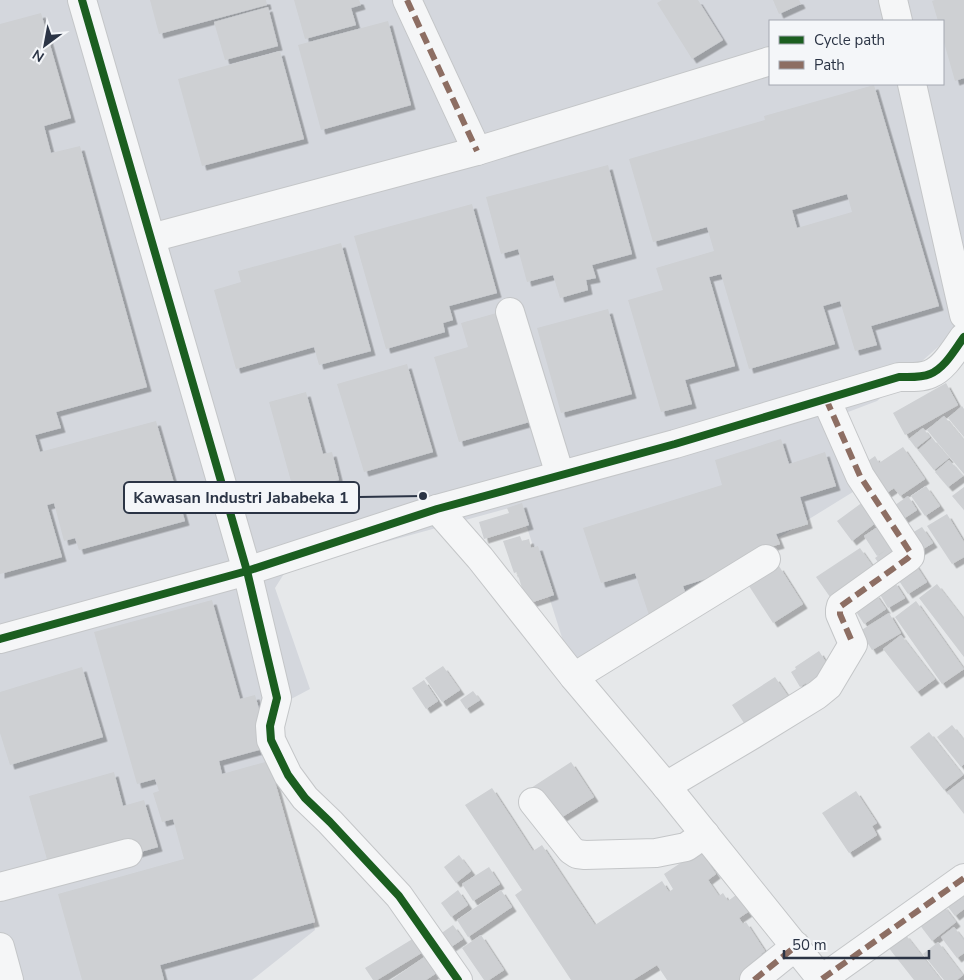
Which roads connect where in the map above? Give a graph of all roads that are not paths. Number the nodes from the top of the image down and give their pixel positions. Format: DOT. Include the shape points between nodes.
graph roads {
  1 [pos="82,0"];
  2 [pos="407,0"];
  3 [pos="893,0"];
  4 [pos="898,20"];
  5 [pos="769,62"];
  6 [pos="912,85"];
  7 [pos="478,151"];
  8 [pos="151,238"];
  9 [pos="510,312"];
  10 [pos="964,315"];
  11 [pos="964,337"];
  12 [pos="826,399"];
  13 [pos="560,475"];
  14 [pos="437,509"];
  15 [pos="766,559"];
  16 [pos="247,571"];
  17 [pos="0,639"];
  18 [pos="574,677"];
  19 [pos="666,786"];
  20 [pos="533,802"];
  21 [pos="704,834"];
  22 [pos="128,852"];
  23 [pos="964,878"];
  24 [pos="0,888"];
  25 [pos="796,946"];
  26 [pos="0,947"];
  27 [pos="9,980"];
  28 [pos="458,980"];
  29 [pos="754,980"];
  30 [pos="822,980"];
  1 -- 8 [label="street"];
  2 -- 7 [label="street"];
  3 -- 4 [label="street"];
  5 -- 7 [label="street"];
  6 -- 10 [label="street"];
  7 -- 8 [label="street"];
  8 -- 16 [label="street"];
  9 -- 13 [label="street"];
  11 -- 12 [label="street" via="938,370 929,375 899,377"];
  12 -- 13 [label="street"];
  12 -- 19 [label="street" via="860,476 910,556 842,606 840,614 853,644 828,686 752,736"];
  13 -- 14 [label="street"];
  14 -- 16 [label="street"];
  14 -- 18 [label="street"];
  15 -- 18 [label="street"];
  16 -- 17 [label="street"];
  16 -- 28 [label="street" via="277,698 270,726 271,740 288,776 399,896"];
  18 -- 19 [label="street"];
  19 -- 21 [label="street"];
  20 -- 21 [label="street" via="577,854 656,853 686,846"];
  21 -- 25 [label="street"];
  22 -- 24 [label="street"];
  23 -- 30 [label="street"];
  25 -- 29 [label="street"];
  25 -- 30 [label="street"];
  26 -- 27 [label="street"];
}
